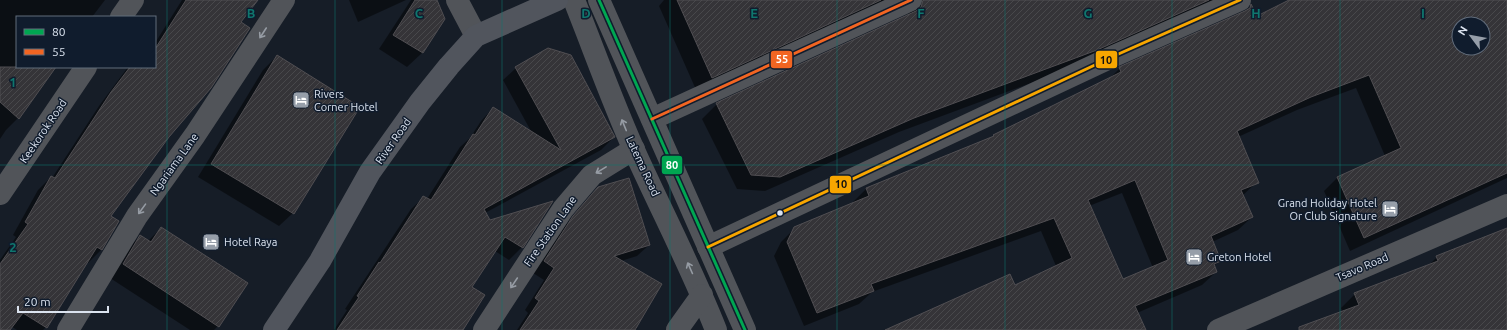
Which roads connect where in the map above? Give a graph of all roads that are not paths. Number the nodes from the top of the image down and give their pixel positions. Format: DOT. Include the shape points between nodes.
graph roads {
  1 [pos="132,0"];
  2 [pos="284,0"];
  3 [pos="457,0"];
  4 [pos="557,0"];
  5 [pos="574,0"];
  6 [pos="599,0"];
  7 [pos="911,0"];
  8 [pos="1240,0"];
  9 [pos="122,16"];
  10 [pos="476,36"];
  11 [pos="85,68"];
  12 [pos="652,119"];
  13 [pos="634,149"];
  14 [pos="0,194"];
  15 [pos="1507,204"];
  16 [pos="704,237"];
  17 [pos="676,238"];
  18 [pos="702,295"];
  19 [pos="68,330"];
  20 [pos="274,330"];
  21 [pos="484,330"];
  22 [pos="677,330"];
  23 [pos="716,330"];
  24 [pos="746,330"];
  25 [pos="1218,330"];
  1 -- 9 [label="street"];
  2 -- 19 [label="street, Ngariama Lane, one-way" via="195,135 137,216"];
  3 -- 10 [label="street"];
  4 -- 10 [label="main road, River Road"];
  13 -- 5 [label="street, Latema Road, one-way"];
  6 -- 12 [label="street"];
  7 -- 12 [label="street"];
  8 -- 16 [label="street"];
  10 -- 20 [label="main road, River Road" via="420,102 370,172 320,261"];
  11 -- 14 [label="street, Keekorok Road"];
  12 -- 16 [label="street"];
  13 -- 17 [label="street, Latema Road"];
  13 -- 21 [label="street, Fire Station Lane, one-way" via="592,175 563,209"];
  15 -- 25 [label="street, Tsavo Road"];
  16 -- 17 [label="street"];
  16 -- 24 [label="street"];
  18 -- 17 [label="street, Latema Road, one-way"];
  18 -- 22 [label="street"];
  18 -- 23 [label="street, Latema Road"];
}
